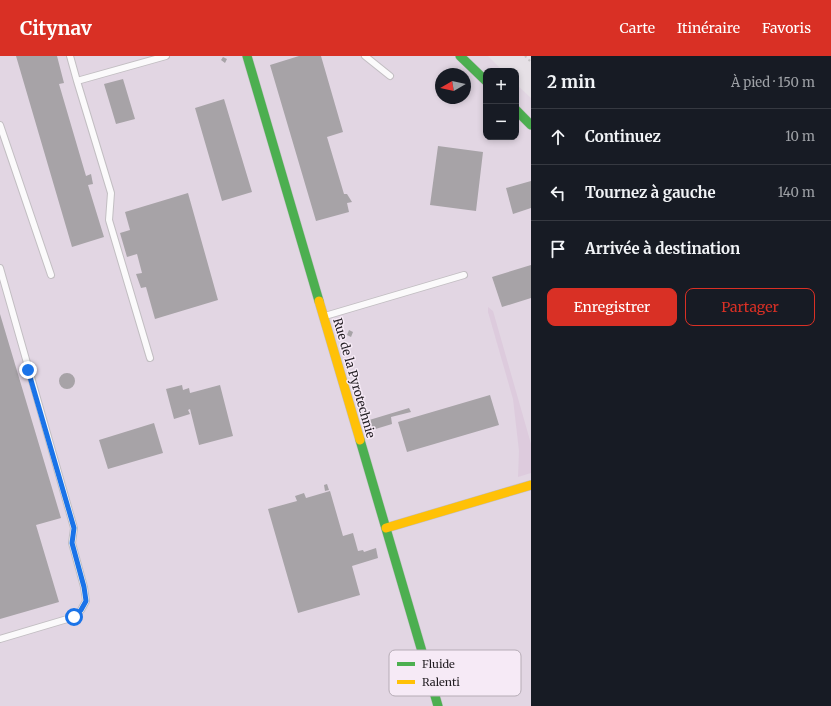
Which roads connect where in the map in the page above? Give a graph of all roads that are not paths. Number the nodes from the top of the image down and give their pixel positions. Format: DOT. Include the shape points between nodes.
graph roads {
  1 [pos="70,56"];
  2 [pos="166,56"];
  3 [pos="247,56"];
  4 [pos="365,56"];
  5 [pos="460,56"];
  6 [pos="390,76"];
  7 [pos="483,78"];
  8 [pos="77,81"];
  9 [pos="519,113"];
  10 [pos="0,125"];
  11 [pos="531,125"];
  12 [pos="0,268"];
  13 [pos="51,275"];
  14 [pos="464,275"];
  15 [pos="324,316"];
  16 [pos="150,358"];
  17 [pos="531,485"];
  18 [pos="386,528"];
  19 [pos="0,639"];
  20 [pos="422,650"];
  21 [pos="435,696"];
  22 [pos="438,706"];
  1 -- 8 [label="lane"];
  2 -- 8 [label="lane"];
  3 -- 15 [label="street, Rue de la Pyrotechnie"];
  4 -- 6 [label="lane"];
  5 -- 7 [label="street"];
  8 -- 16 [label="lane" via="111,193 109,220"];
  9 -- 11 [label="street"];
  10 -- 13 [label="lane"];
  12 -- 19 [label="lane" via="74,528 72,543 86,601 74,617"];
  14 -- 15 [label="lane"];
  15 -- 18 [label="street, Rue de la Pyrotechnie"];
  17 -- 18 [label="street"];
  18 -- 20 [label="street, Rue de la Pyrotechnie"];
  21 -- 22 [label="street, Rue de la Pyrotechnie"];
}
